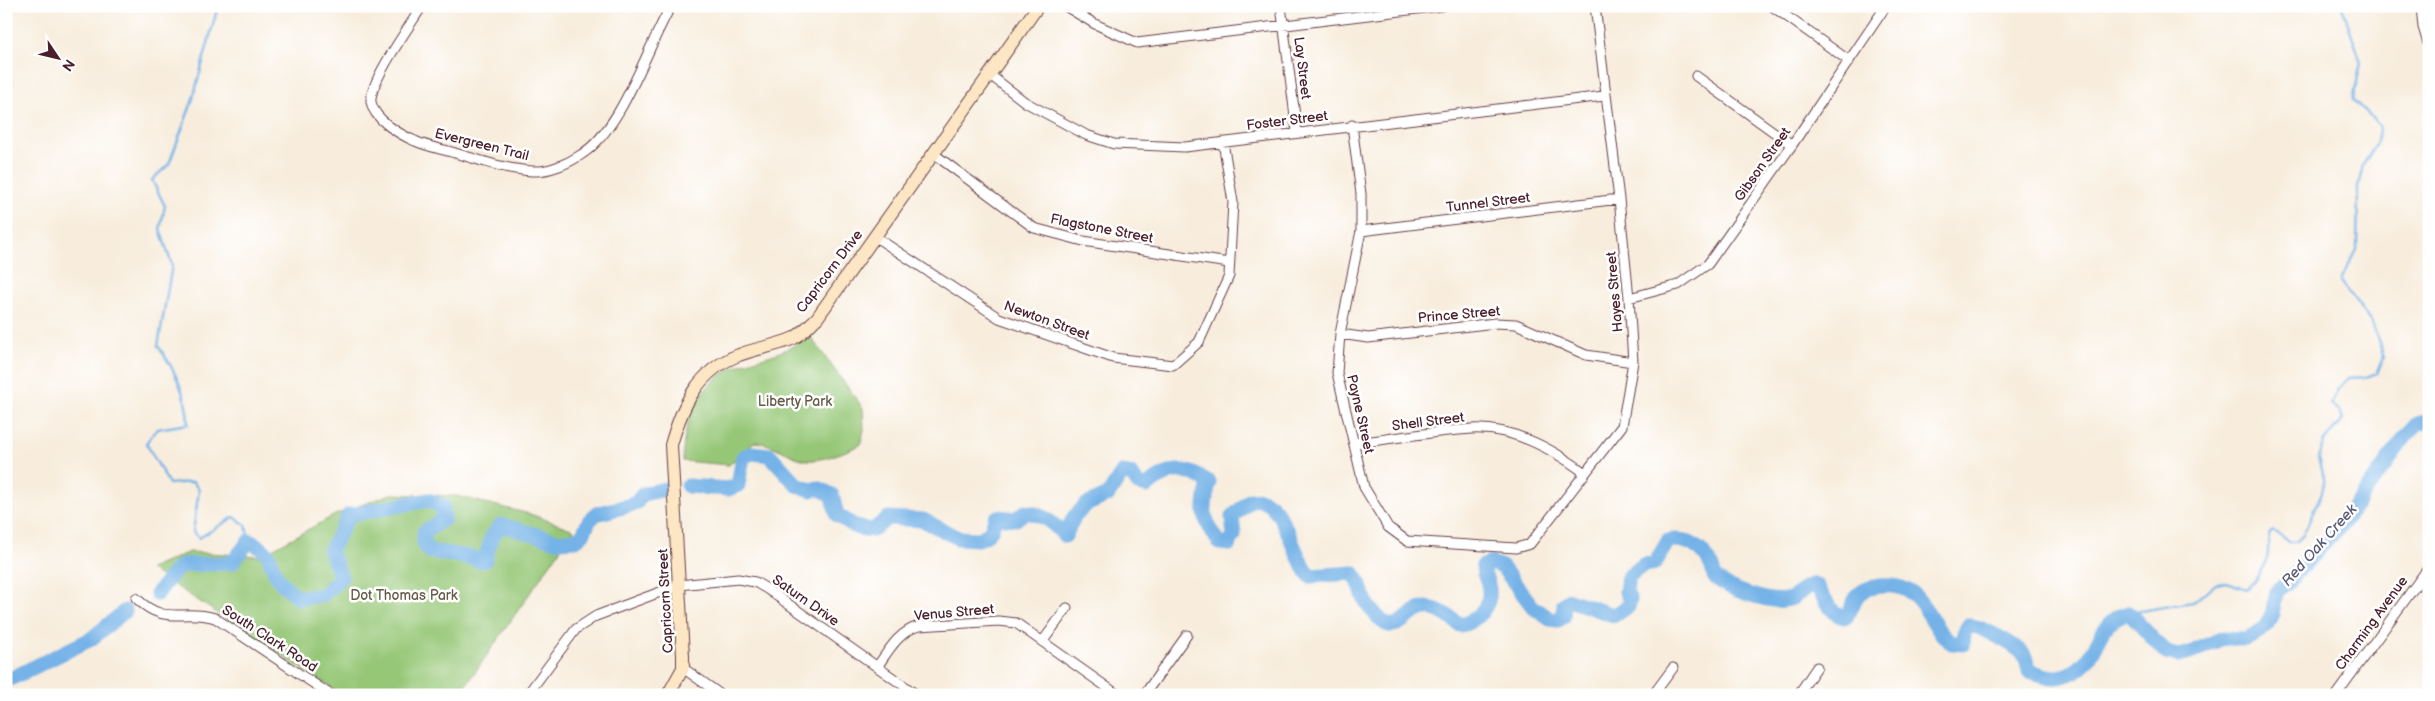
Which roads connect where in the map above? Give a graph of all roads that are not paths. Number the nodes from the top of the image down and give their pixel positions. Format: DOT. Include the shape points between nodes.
graph roads {
  1 [pos="422,6"];
  2 [pos="671,6"];
  3 [pos="1038,6"];
  4 [pos="1065,6"];
  5 [pos="1281,6"];
  6 [pos="1442,6"];
  7 [pos="1595,6"];
  8 [pos="1772,6"];
  9 [pos="1886,6"];
  10 [pos="2421,6"];
  11 [pos="1283,26"];
  12 [pos="2429,47"];
  13 [pos="1848,60"];
  14 [pos="990,75"];
  15 [pos="1696,76"];
  16 [pos="1604,96"];
  17 [pos="1352,125"];
  18 [pos="1297,132"];
  19 [pos="1223,142"];
  20 [pos="1792,145"];
  21 [pos="934,154"];
  22 [pos="1619,199"];
  23 [pos="1362,231"];
  24 [pos="874,236"];
  25 [pos="1230,263"];
  26 [pos="1629,298"];
  27 [pos="1340,334"];
  28 [pos="1633,362"];
  29 [pos="1354,444"];
  30 [pos="1585,473"];
  31 [pos="677,532"];
  32 [pos="1530,544"];
  33 [pos="2429,567"];
  34 [pos="679,585"];
  35 [pos="136,598"];
  36 [pos="1067,608"];
  37 [pos="1187,635"];
  38 [pos="1043,641"];
  39 [pos="877,667"];
  40 [pos="1817,667"];
  41 [pos="683,668"];
  42 [pos="1673,668"];
  43 [pos="331,695"];
  44 [pos="526,695"];
  45 [pos="668,695"];
  46 [pos="721,695"];
  47 [pos="917,695"];
  48 [pos="1118,695"];
  49 [pos="1144,695"];
  50 [pos="1653,695"];
  51 [pos="1798,695"];
  52 [pos="2336,695"];
  1 -- 2 [label="street, Evergreen Trail" via="383,69 373,89 371,104 381,118 416,142 490,163 535,171 580,156 598,141 625,101"];
  3 -- 14 [label="street, Capricorn Drive"];
  4 -- 11 [label="street" via="1137,42"];
  5 -- 11 [label="street, Lay Street"];
  6 -- 11 [label="street"];
  7 -- 16 [label="street, Hayes Street"];
  8 -- 13 [label="street"];
  9 -- 13 [label="street, Gibson Street"];
  10 -- 12 [label="street"];
  11 -- 18 [label="street, Lay Street"];
  13 -- 20 [label="street, Gibson Street"];
  14 -- 19 [label="street, Foster Street" via="1025,102 1086,135 1114,144 1185,147"];
  14 -- 21 [label="street, Capricorn Drive"];
  15 -- 20 [label="street"];
  16 -- 17 [label="street, Foster Street"];
  16 -- 22 [label="street, Hayes Street"];
  17 -- 18 [label="street, Foster Street"];
  17 -- 23 [label="street, Payne Street"];
  18 -- 19 [label="street, Foster Street"];
  19 -- 25 [label="street" via="1233,202"];
  20 -- 26 [label="street, Gibson Street" via="1708,264 1678,285"];
  21 -- 24 [label="street, Capricorn Drive"];
  21 -- 25 [label="street, Flagstone Street" via="1034,228 1083,241"];
  22 -- 23 [label="street, Tunnel Street"];
  22 -- 26 [label="street, Hayes Street"];
  23 -- 27 [label="street, Payne Street"];
  24 -- 25 [label="street, Newton Street" via="999,318 1113,358 1173,365 1199,342 1229,276"];
  24 -- 31 [label="street, Capricorn Drive" via="816,318 794,338 737,355 704,376 690,394 671,445"];
  26 -- 28 [label="street, Hayes Street"];
  27 -- 28 [label="street, Prince Street" via="1368,338 1495,323 1516,324 1586,355"];
  27 -- 29 [label="street, Payne Street" via="1338,373"];
  28 -- 30 [label="street, Hayes Street" via="1622,426"];
  29 -- 30 [label="street, Shell Street" via="1474,429 1506,434 1540,446"];
  29 -- 32 [label="street, Payne Street" via="1364,487 1388,527 1407,540 1516,548"];
  30 -- 32 [label="street, Hayes Street"];
  31 -- 34 [label="street, Capricorn Street"];
  33 -- 52 [label="street, Charming Avenue"];
  34 -- 39 [label="street, Saturn Drive" via="738,579 755,582"];
  34 -- 41 [label="street, Capricorn Street"];
  34 -- 44 [label="street, Saturn Drive" via="596,616 576,629"];
  35 -- 43 [label="street, South Clark Road" via="146,607 164,615 204,614 215,618"];
  36 -- 38 [label="street"];
  37 -- 49 [label="street"];
  38 -- 39 [label="street, Venus Street" via="1016,623 999,621 919,626 909,629 897,639"];
  38 -- 48 [label="street, Venus Street"];
  39 -- 47 [label="street, Saturn Drive"];
  40 -- 51 [label="street"];
  41 -- 45 [label="street, Capricorn Street"];
  41 -- 46 [label="street"];
  42 -- 50 [label="street"];
}
